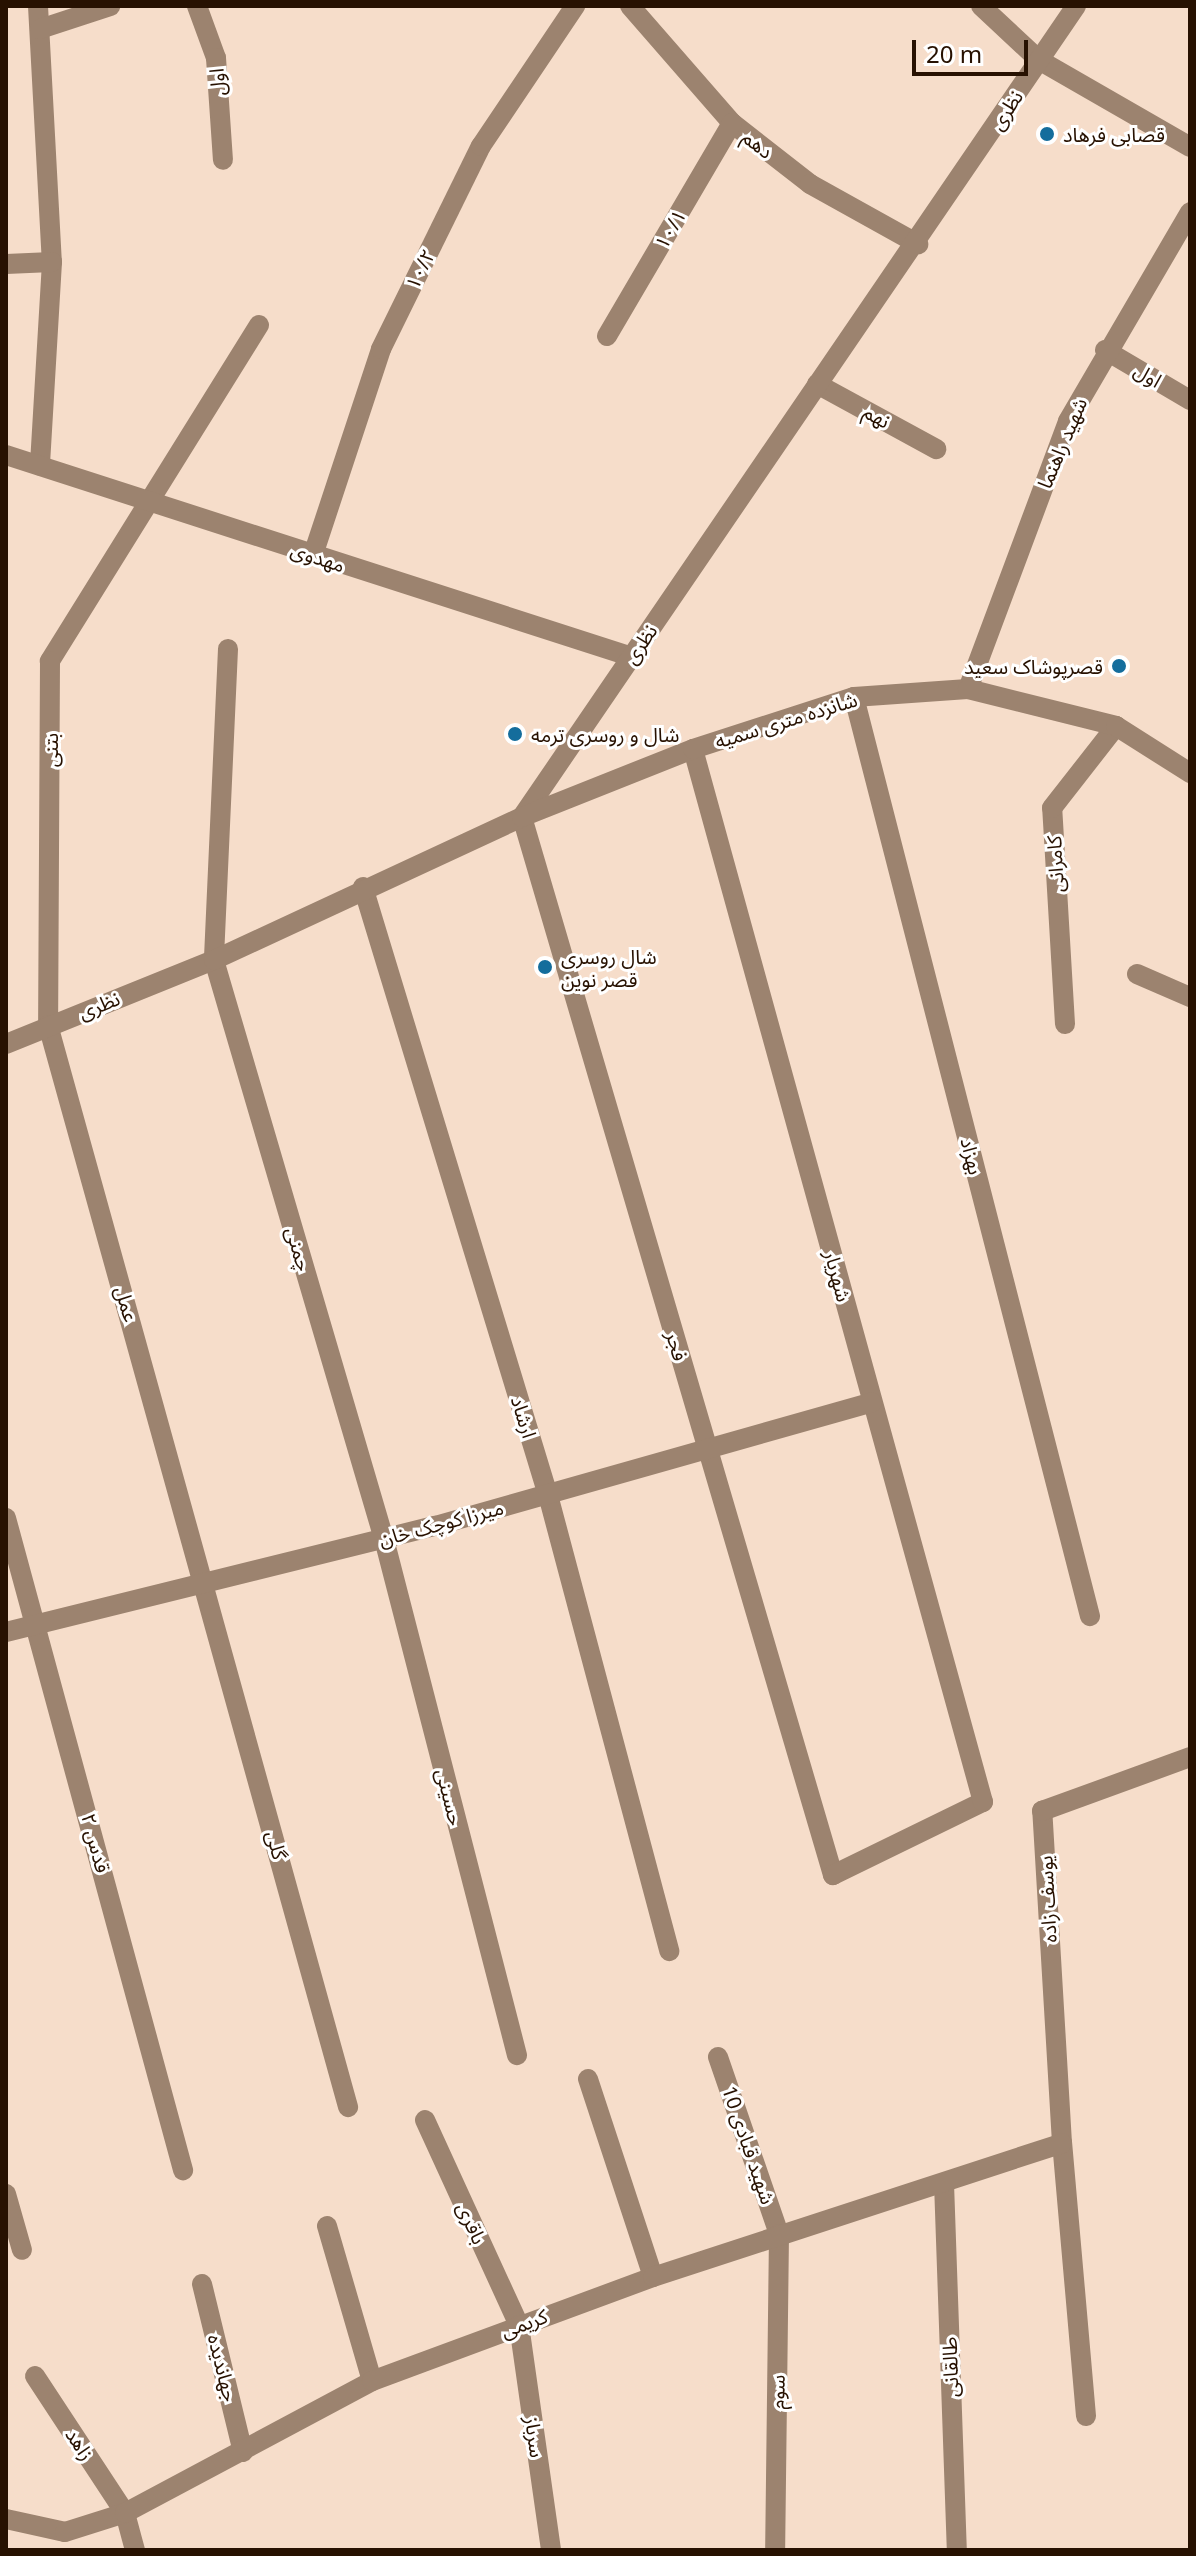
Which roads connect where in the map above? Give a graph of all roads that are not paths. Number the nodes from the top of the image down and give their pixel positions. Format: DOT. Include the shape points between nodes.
graph roads {
  1 [pos="38,6"];
  2 [pos="110,6"];
  3 [pos="197,6"];
  4 [pos="575,6"];
  5 [pos="630,6"];
  6 [pos="981,6"];
  7 [pos="1076,6"];
  8 [pos="40,29"];
  9 [pos="1039,60"];
  10 [pos="732,123"];
  11 [pos="1190,147"];
  12 [pos="223,160"];
  13 [pos="1190,212"];
  14 [pos="918,244"];
  15 [pos="52,262"];
  16 [pos="6,264"];
  17 [pos="259,325"];
  18 [pos="607,336"];
  19 [pos="1105,350"];
  20 [pos="817,384"];
  21 [pos="1190,400"];
  22 [pos="936,449"];
  23 [pos="6,455"];
  24 [pos="40,466"];
  25 [pos="151,504"];
  26 [pos="313,555"];
  27 [pos="228,649"];
  28 [pos="632,657"];
  29 [pos="968,689"];
  30 [pos="854,697"];
  31 [pos="1116,726"];
  32 [pos="693,749"];
  33 [pos="1190,773"];
  34 [pos="522,817"];
  35 [pos="363,887"];
  36 [pos="214,960"];
  37 [pos="1137,974"];
  38 [pos="1190,997"];
  39 [pos="1065,1024"];
  40 [pos="48,1025"];
  41 [pos="6,1044"];
  42 [pos="872,1402"];
  43 [pos="707,1445"];
  44 [pos="548,1495"];
  45 [pos="6,1518"];
  46 [pos="384,1539"];
  47 [pos="206,1583"];
  48 [pos="1090,1616"];
  49 [pos="38,1624"];
  50 [pos="6,1632"];
  51 [pos="1190,1757"];
  52 [pos="833,1875"];
  53 [pos="669,1951"];
  54 [pos="517,2055"];
  55 [pos="718,2057"];
  56 [pos="588,2079"];
  57 [pos="348,2107"];
  58 [pos="425,2120"];
  59 [pos="1062,2143"];
  60 [pos="183,2170"];
  61 [pos="944,2183"];
  62 [pos="6,2194"];
  63 [pos="327,2226"];
  64 [pos="779,2234"];
  65 [pos="22,2250"];
  66 [pos="653,2277"];
  67 [pos="202,2284"];
  68 [pos="519,2325"];
  69 [pos="35,2376"];
  70 [pos="372,2381"];
  71 [pos="1086,2416"];
  72 [pos="243,2452"];
  73 [pos="125,2513"];
  74 [pos="6,2519"];
  75 [pos="135,2550"];
  76 [pos="551,2550"];
  77 [pos="775,2550"];
  78 [pos="957,2550"];
  1 -- 8 [label="street"];
  2 -- 8 [label="street"];
  3 -- 12 [label="street, اول" via="216,58"];
  4 -- 26 [label="street, ۱۰/۲" via="481,146 381,349"];
  5 -- 10 [label="street, دهم"];
  6 -- 9 [label="street"];
  7 -- 9 [label="street, نظری"];
  8 -- 15 [label="street"];
  9 -- 11 [label="street"];
  9 -- 14 [label="street, نظری"];
  10 -- 14 [label="street, دهم" via="810,184"];
  10 -- 18 [label="street, ۱۰/۱"];
  13 -- 19 [label="street, شهید راهنما"];
  14 -- 20 [label="street, نظری"];
  15 -- 16 [label="street"];
  15 -- 24 [label="street"];
  17 -- 25 [label="street, بتنی"];
  19 -- 21 [label="street, اول"];
  19 -- 29 [label="street, شهید راهنما" via="1068,421"];
  20 -- 22 [label="street, نهم"];
  20 -- 28 [label="street, نظری"];
  23 -- 24 [label="street, مهدوی"];
  24 -- 25 [label="street, مهدوی"];
  25 -- 26 [label="street, مهدوی"];
  25 -- 40 [label="street, بتنی" via="50,661"];
  26 -- 28 [label="street, مهدوی"];
  27 -- 36 [label="street, چمنی"];
  28 -- 34 [label="street, نظری"];
  29 -- 30 [label="street, شانزده متری سمیه"];
  29 -- 31 [label="street, شانزده متری سمیه"];
  30 -- 32 [label="street, شانزده متری سمیه"];
  30 -- 48 [label="street, بهزاد"];
  31 -- 33 [label="street, شانزده متری سمیه"];
  31 -- 39 [label="street, کامرانی" via="1052,808"];
  32 -- 34 [label="street, شانزده متری سمیه"];
  32 -- 42 [label="street, شهریار"];
  34 -- 35 [label="street, نظری"];
  34 -- 43 [label="street, فجر"];
  35 -- 36 [label="street, نظری"];
  35 -- 44 [label="street, ارشاد"];
  36 -- 40 [label="street, نظری"];
  36 -- 46 [label="street, چمنی"];
  37 -- 38 [label="street"];
  40 -- 41 [label="street, نظری"];
  40 -- 47 [label="street, عمل"];
  42 -- 43 [label="street, میرزا کوچک خان"];
  42 -- 52 [label="street, شهریار" via="983,1802"];
  43 -- 44 [label="street, میرزا کوچک خان"];
  43 -- 52 [label="street, فجر"];
  44 -- 46 [label="street, میرزا کوچک خان"];
  44 -- 53 [label="street, ارشاد"];
  45 -- 49 [label="street, قدس ۲"];
  46 -- 47 [label="street, میرزا کوچک خان"];
  46 -- 54 [label="street, حسینی"];
  47 -- 49 [label="street, میرزا کوچک خان"];
  47 -- 57 [label="street, گلی"];
  49 -- 50 [label="street, میرزا کوچک خان"];
  49 -- 60 [label="street, قدس ۲"];
  51 -- 59 [label="street, یوسف زاده" via="1042,1811"];
  55 -- 64 [label="street, شهید قبادی 10"];
  56 -- 66 [label="street"];
  58 -- 68 [label="street, باقری"];
  59 -- 61 [label="street, کریمی"];
  59 -- 71 [label="street"];
  61 -- 64 [label="street, کریمی"];
  61 -- 78 [label="street, طالقانی"];
  62 -- 65 [label="street"];
  63 -- 70 [label="street"];
  64 -- 66 [label="street, کریمی"];
  64 -- 77 [label="street, سوم"];
  66 -- 68 [label="street, کریمی"];
  67 -- 72 [label="street, جهاندیده"];
  68 -- 70 [label="street, کریمی"];
  68 -- 76 [label="street, سرباز"];
  69 -- 73 [label="street, زاهد"];
  70 -- 72 [label="street, کریمی"];
  72 -- 73 [label="street, کریمی"];
  73 -- 74 [label="street, کریمی" via="65,2532"];
  73 -- 75 [label="street, زاهد"];
}
